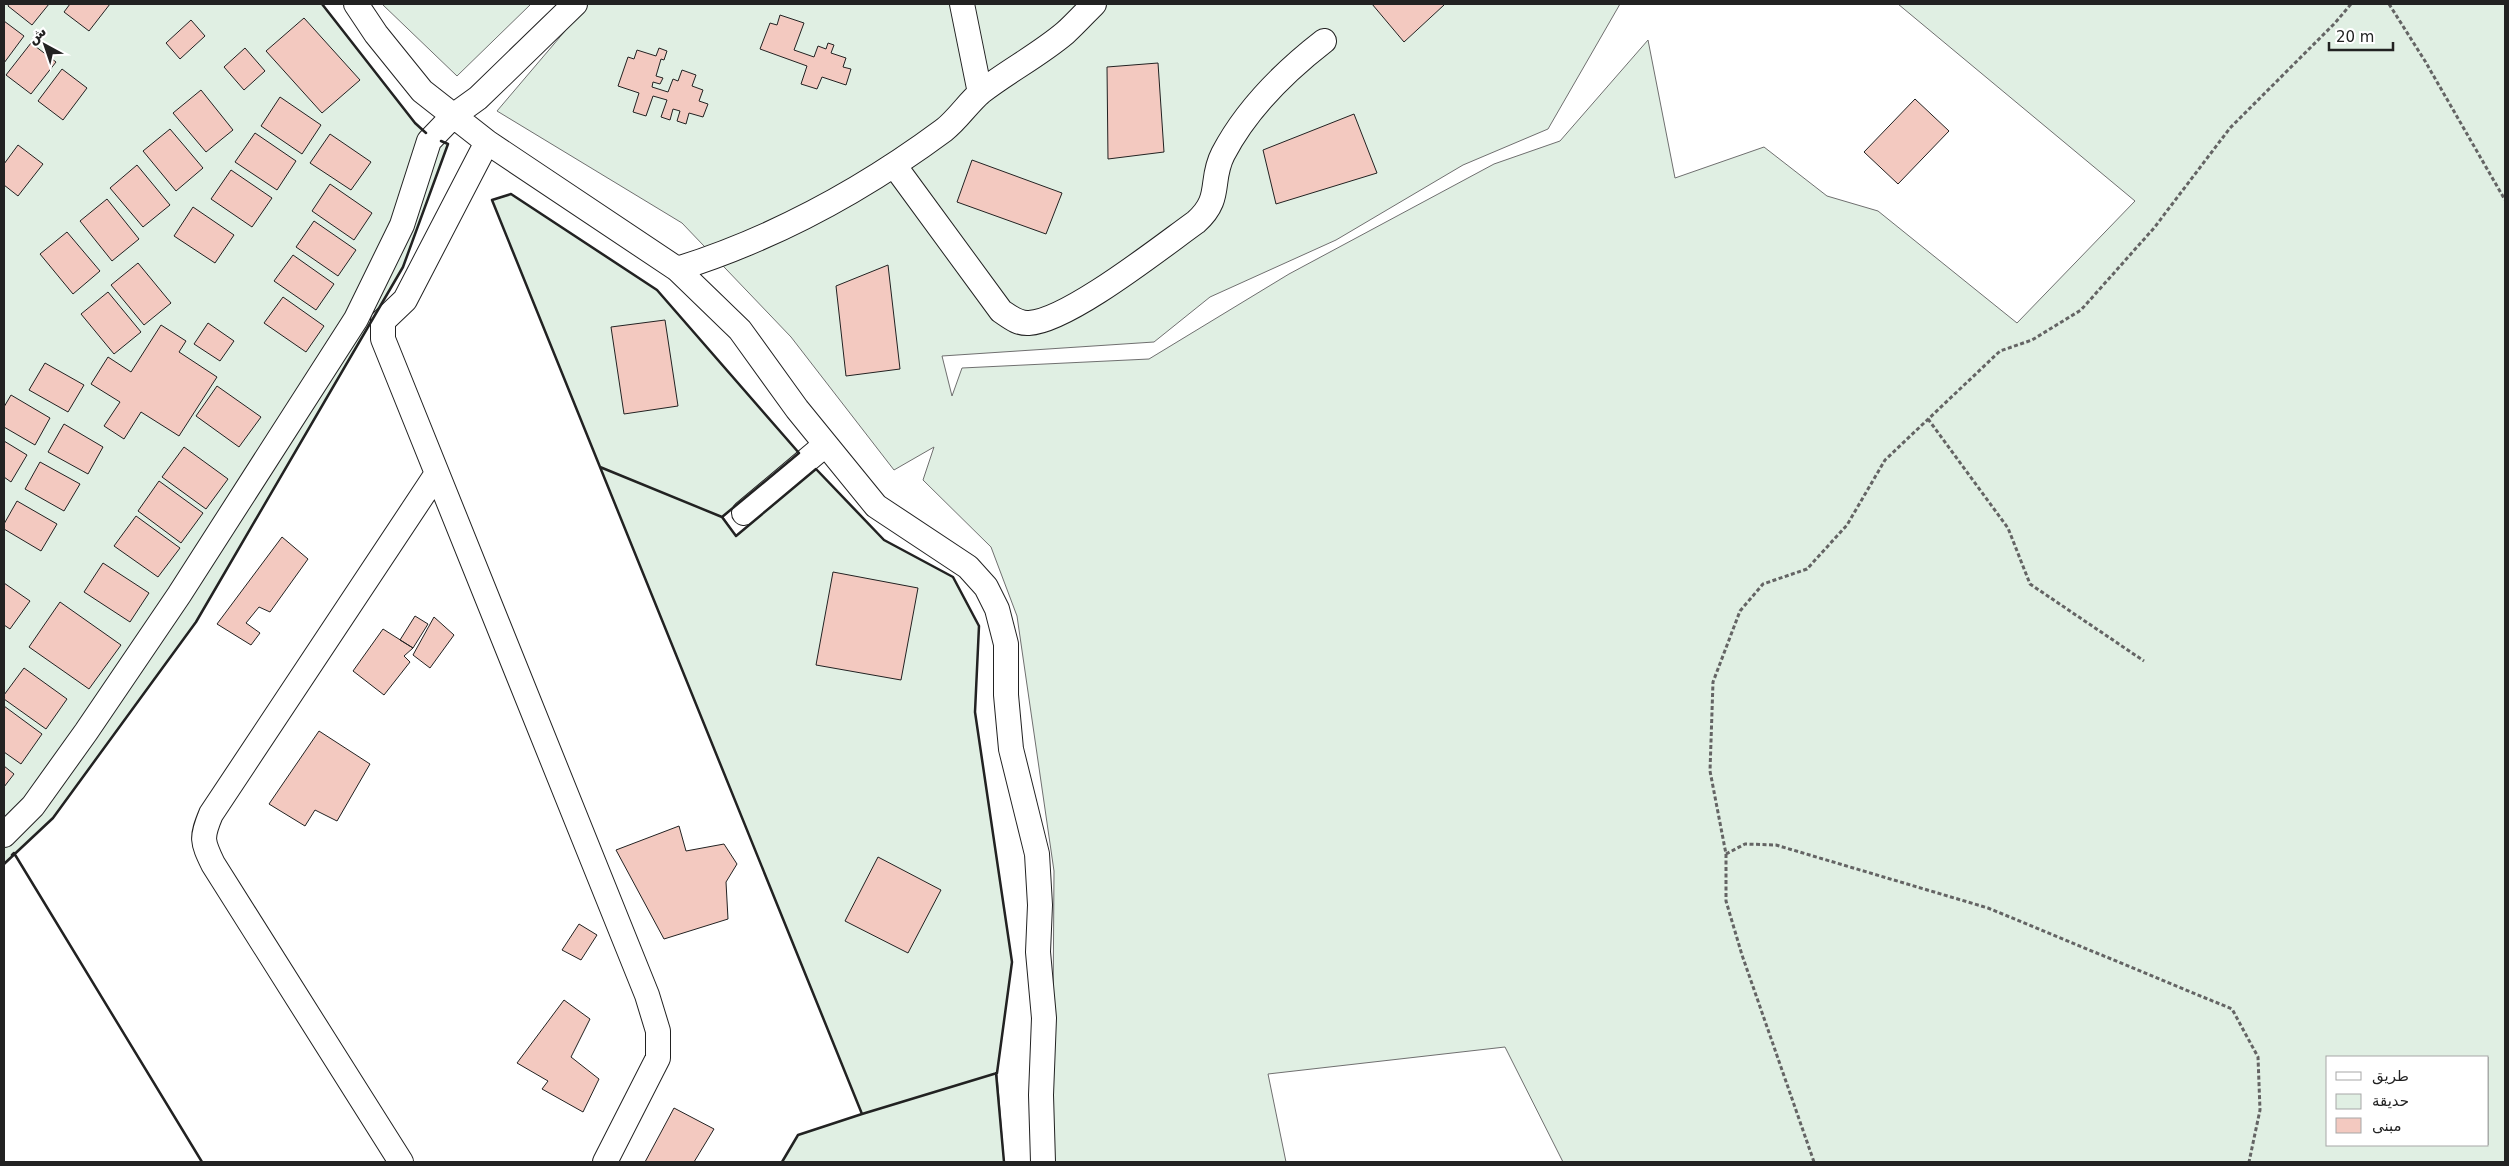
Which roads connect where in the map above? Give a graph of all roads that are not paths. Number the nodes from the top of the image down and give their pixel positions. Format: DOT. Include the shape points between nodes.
graph roads {
  1 [pos="356,4"];
  2 [pos="574,4"];
  3 [pos="962,4"];
  4 [pos="1094,4"];
  5 [pos="1324,41"];
  6 [pos="980,93"];
  7 [pos="453,116"];
  8 [pos="487,142"];
  9 [pos="894,165"];
  10 [pos="677,269"];
  11 [pos="825,445"];
  12 [pos="436,475"];
  13 [pos="744,513"];
  14 [pos="4,835"];
  15 [pos="401,1162"];
  16 [pos="605,1162"];
  17 [pos="1043,1162"];
  1 -- 7 [label="street" via="422,91"];
  2 -- 7 [label="street" via="478,98"];
  3 -- 6 [label="street"];
  4 -- 6 [label="street" via="1064,34"];
  5 -- 9 [label="street" via="1292,66 1243,120 1222,156 1215,197 1207,213 1087,299 1046,320 1028,324 1001,311"];
  6 -- 9 [label="street" via="946,128"];
  7 -- 8 [label="street"];
  7 -- 14 [label="street" via="429,141 402,224 356,319 300,409 86,732 33,806"];
  8 -- 10 [label="street"];
  8 -- 12 [label="street" via="405,300 383,322 383,339"];
  9 -- 10 [label="street" via="802,218 718,256"];
  10 -- 11 [label="street" via="740,330"];
  11 -- 13 [label="street"];
  11 -- 17 [label="street" via="876,506 968,567 986,587 997,609 1006,644 1011,749 1037,854 1038,952 1044,1018 1040,1095"];
  12 -- 15 [label="street" via="211,814 203,833 213,864"];
  12 -- 16 [label="street" via="643,986 658,1031 658,1058"];
}
